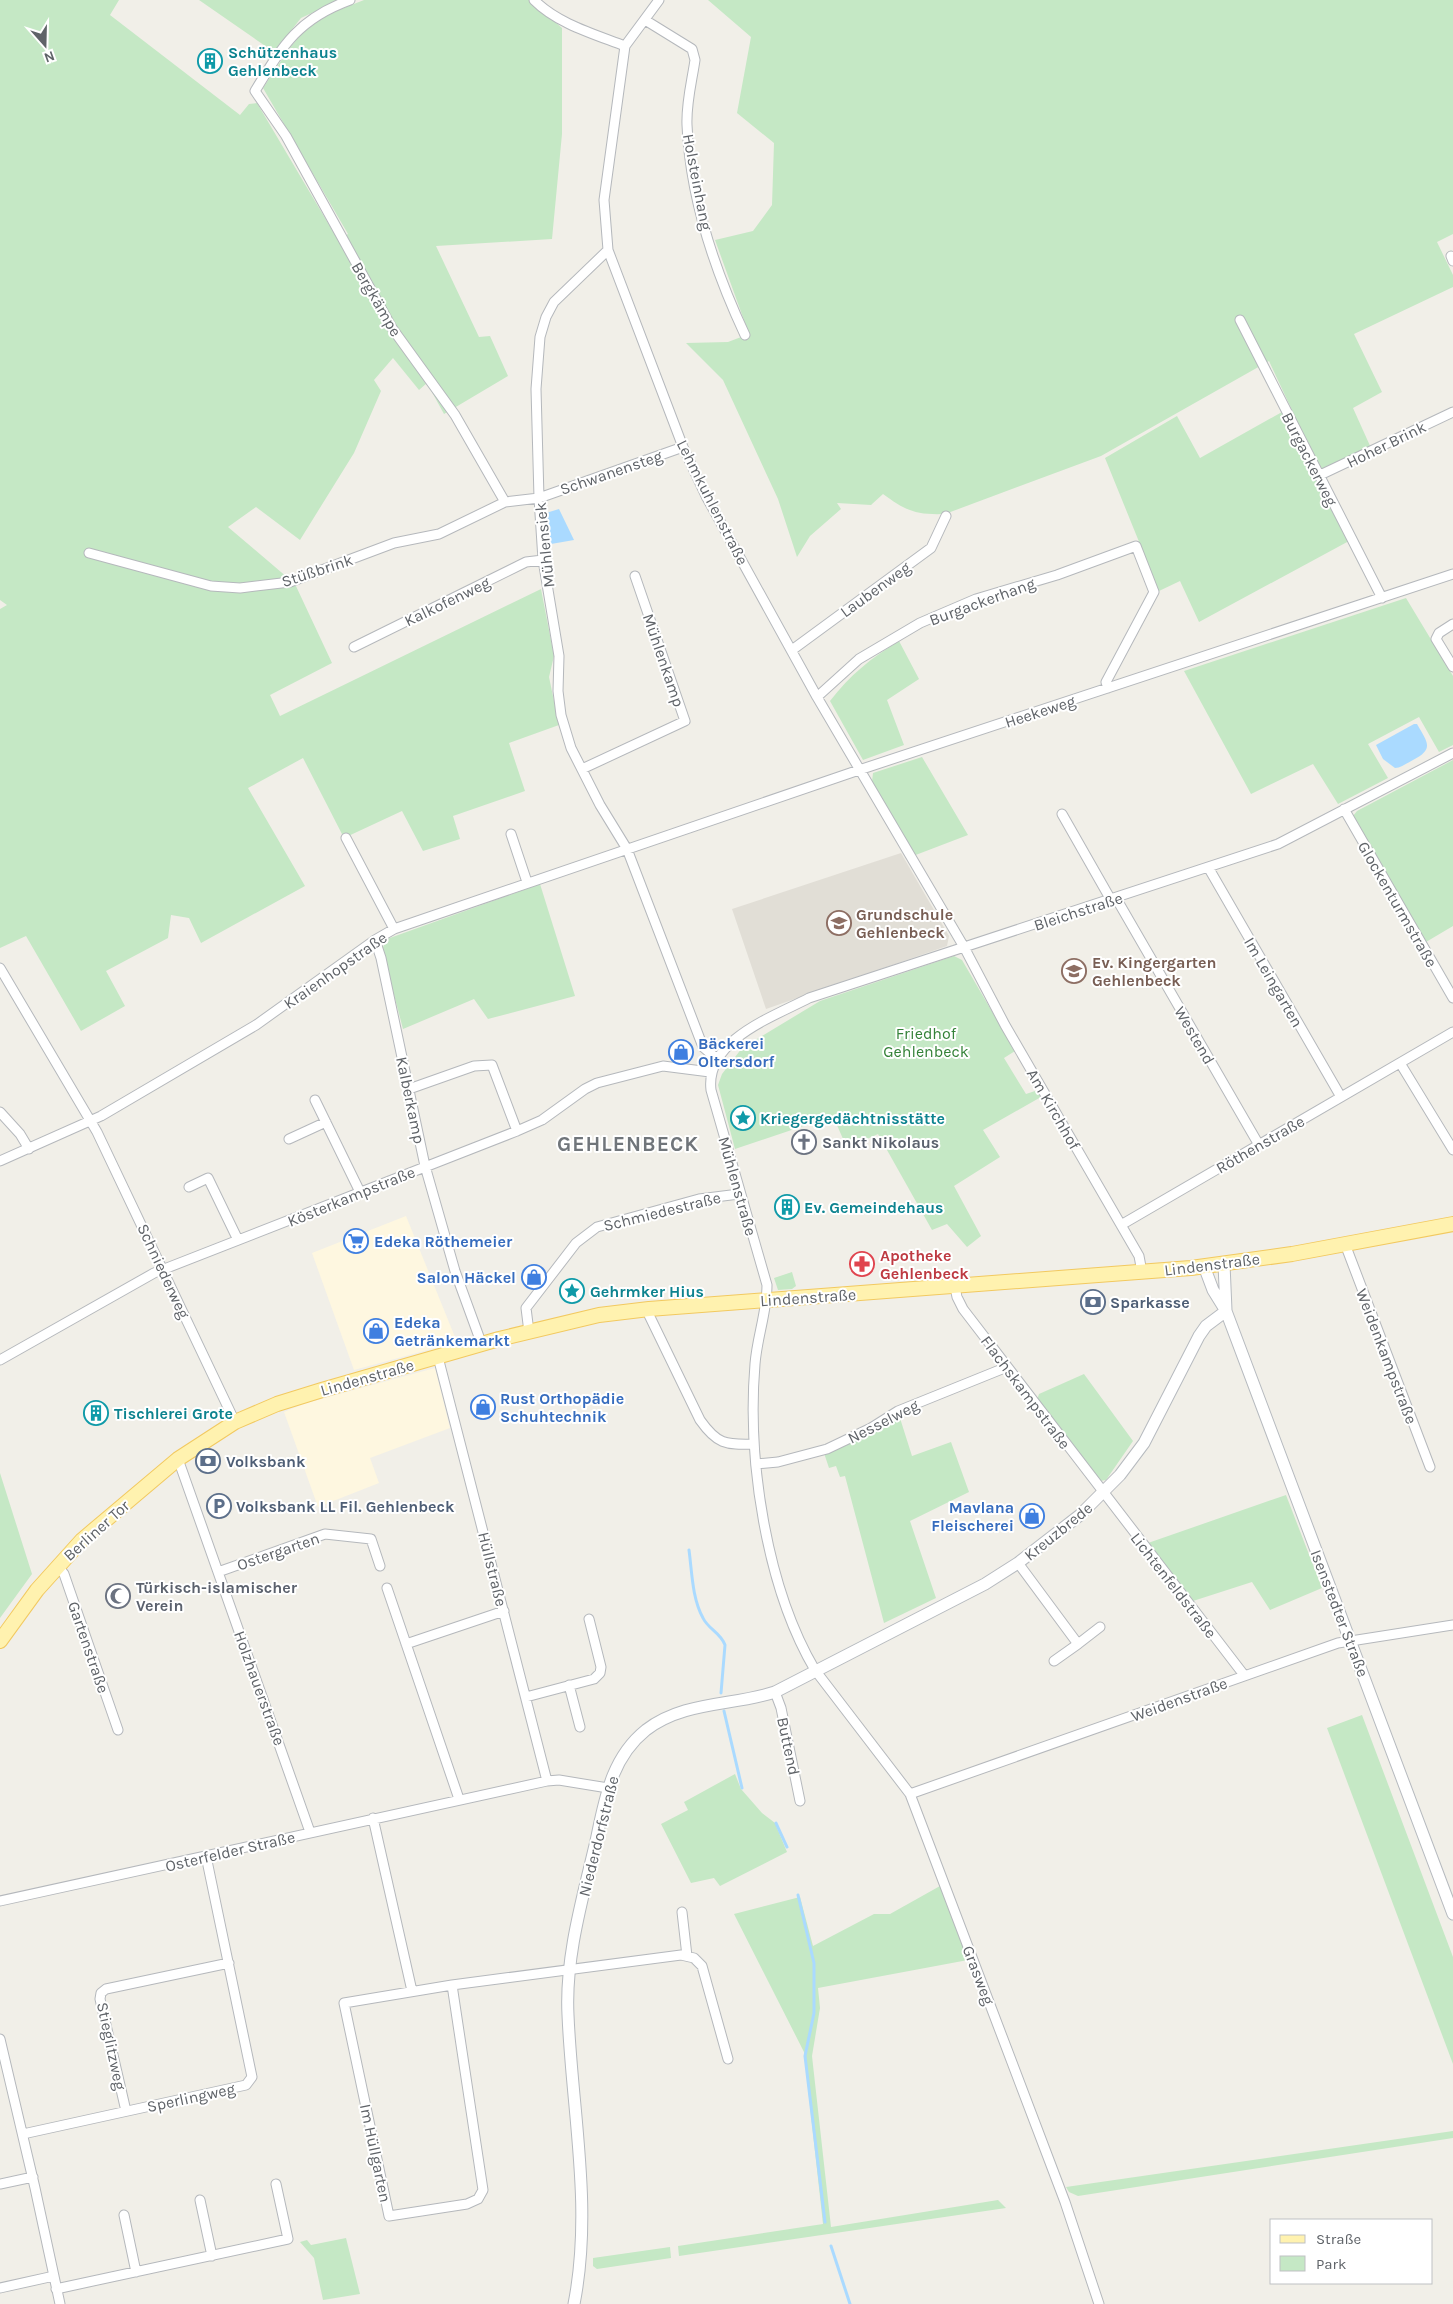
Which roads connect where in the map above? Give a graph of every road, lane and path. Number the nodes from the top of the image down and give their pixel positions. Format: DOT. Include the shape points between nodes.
graph roads {
  1 [pos="350,0"];
  2 [pos="534,0"];
  3 [pos="659,0"];
  4 [pos="645,20"];
  5 [pos="625,46"];
  6 [pos="608,250"];
  7 [pos="1240,320"];
  8 [pos="745,335"];
  9 [pos="1453,412"];
  10 [pos="683,447"];
  11 [pos="1318,476"];
  12 [pos="539,498"];
  13 [pos="505,502"];
  14 [pos="946,516"];
  15 [pos="89,553"];
  16 [pos="542,560"];
  17 [pos="1453,574"];
  18 [pos="635,576"];
  19 [pos="1382,598"];
  20 [pos="1453,624"];
  21 [pos="354,647"];
  22 [pos="792,650"];
  23 [pos="1453,667"];
  24 [pos="1108,688"];
  25 [pos="817,697"];
  26 [pos="1453,753"];
  27 [pos="582,769"];
  28 [pos="859,770"];
  29 [pos="1344,809"];
  30 [pos="1062,814"];
  31 [pos="511,834"];
  32 [pos="346,838"];
  33 [pos="627,849"];
  34 [pos="1208,867"];
  35 [pos="527,882"];
  36 [pos="1113,899"];
  37 [pos="394,929"];
  38 [pos="375,940"];
  39 [pos="964,947"];
  40 [pos="0,968"];
  41 [pos="1453,998"];
  42 [pos="1453,1032"];
  43 [pos="716,1058"];
  44 [pos="1400,1063"];
  45 [pos="710,1072"];
  46 [pos="409,1089"];
  47 [pos="1341,1097"];
  48 [pos="315,1100"];
  49 [pos="0,1112"];
  50 [pos="90,1122"];
  51 [pos="326,1122"];
  52 [pos="517,1131"];
  53 [pos="289,1139"];
  54 [pos="1259,1145"];
  55 [pos="29,1149"];
  56 [pos="1453,1150"];
  57 [pos="0,1161"];
  58 [pos="425,1166"];
  59 [pos="189,1187"];
  60 [pos="360,1192"];
  61 [pos="739,1194"];
  62 [pos="1453,1224"];
  63 [pos="1121,1225"];
  64 [pos="238,1240"];
  65 [pos="1345,1244"];
  66 [pos="1224,1264"];
  67 [pos="1204,1266"];
  68 [pos="163,1269"];
  69 [pos="1142,1272"];
  70 [pos="955,1286"];
  71 [pos="767,1300"];
  72 [pos="649,1309"];
  73 [pos="1226,1311"];
  74 [pos="529,1332"];
  75 [pos="482,1345"];
  76 [pos="438,1357"];
  77 [pos="0,1360"];
  78 [pos="1007,1367"];
  79 [pos="235,1422"];
  80 [pos="210,1437"];
  81 [pos="754,1444"];
  82 [pos="178,1459"];
  83 [pos="756,1464"];
  84 [pos="1430,1467"];
  85 [pos="1103,1494"];
  86 [pos="1018,1563"];
  87 [pos="57,1565"];
  88 [pos="380,1566"];
  89 [pos="218,1572"];
  90 [pos="387,1588"];
  91 [pos="504,1611"];
  92 [pos="589,1619"];
  93 [pos="1453,1625"];
  94 [pos="1100,1626"];
  95 [pos="1350,1640"];
  96 [pos="0,1641"];
  97 [pos="406,1644"];
  98 [pos="1078,1644"];
  99 [pos="1054,1661"];
  100 [pos="815,1670"];
  101 [pos="1244,1675"];
  102 [pos="569,1685"];
  103 [pos="775,1692"];
  104 [pos="526,1696"];
  105 [pos="580,1726"];
  106 [pos="118,1730"];
  107 [pos="547,1781"];
  108 [pos="608,1788"];
  109 [pos="910,1794"];
  110 [pos="459,1799"];
  111 [pos="800,1801"];
  112 [pos="374,1818"];
  113 [pos="310,1832"];
  114 [pos="206,1856"];
  115 [pos="0,1901"];
  116 [pos="682,1912"];
  117 [pos="1453,1914"];
  118 [pos="687,1956"];
  119 [pos="229,1963"];
  120 [pos="570,1969"];
  121 [pos="452,1985"];
  122 [pos="412,1991"];
  123 [pos="0,2039"];
  124 [pos="728,2059"];
  125 [pos="126,2111"];
  126 [pos="23,2134"];
  127 [pos="33,2177"];
  128 [pos="0,2184"];
  129 [pos="276,2184"];
  130 [pos="200,2200"];
  131 [pos="124,2215"];
  132 [pos="212,2256"];
  133 [pos="136,2272"];
  134 [pos="54,2276"];
  135 [pos="0,2288"];
  136 [pos="56,2289"];
  137 [pos="60,2304"];
  138 [pos="574,2304"];
  139 [pos="1099,2304"];
  1 -- 13 [label="street, Bergkämpe" via="306,22 284,45 255,91 286,136 392,328 454,414"];
  2 -- 5 [label="street" via="564,22"];
  3 -- 4 [label="street, Lehmkuhlenstraße"];
  4 -- 5 [label="street, Lehmkuhlenstraße"];
  4 -- 8 [label="street, Holsteinhang" via="692,49 695,60 687,125 692,167 720,276"];
  5 -- 6 [label="street, Lehmkuhlenstraße" via="604,200"];
  6 -- 10 [label="street, Lehmkuhlenstraße"];
  6 -- 12 [label="street, Mühlensiek" via="554,302 540,337 536,389"];
  7 -- 11 [label="street, Burgackerweg"];
  9 -- 11 [label="street, Hoher Brink"];
  10 -- 12 [label="street, Schwanensteg"];
  10 -- 22 [label="street, Lehmkuhlenstraße" via="710,504"];
  11 -- 19 [label="street, Burgackerweg"];
  12 -- 13 [label="street, Stüßbrink"];
  12 -- 16 [label="street, Mühlensiek"];
  13 -- 15 [label="street, Stüßbrink" via="439,534 394,543 290,582 240,588 211,586"];
  14 -- 22 [label="street, Laubenweg" via="930,548"];
  16 -- 21 [label="street, Kalkofenweg" via="526,562"];
  16 -- 27 [label="street, Mühlensiek" via="559,656 561,715 571,748"];
  17 -- 19 [label="street, Heekeweg"];
  18 -- 27 [label="street, Mühlenkamp" via="685,721"];
  19 -- 24 [label="street, Heekeweg"];
  20 -- 23 [label="street" via="1439,633 1436,639"];
  22 -- 25 [label="street, Lehmkuhlenstraße"];
  24 -- 25 [label="street, Burgackerhang" via="1106,682 1154,592 1136,546 1057,575 976,599 920,623 859,659"];
  24 -- 28 [label="street, Heekeweg"];
  25 -- 28 [label="street, Lehmkuhlenstraße"];
  26 -- 29 [label="street, Bleichstraße"];
  27 -- 33 [label="street, Mühlensiek"];
  28 -- 33 [label="street, Heekeweg"];
  28 -- 39 [label="street, Lehmkuhlenstraße"];
  29 -- 34 [label="street, Bleichstraße" via="1278,844"];
  29 -- 41 [label="street, Glockenturmstraße"];
  30 -- 36 [label="street, Westend"];
  31 -- 35 [label="street"];
  32 -- 37 [label="street"];
  33 -- 35 [label="street, Kraienhopstraße"];
  33 -- 43 [label="street" via="703,1047"];
  34 -- 36 [label="street, Bleichstraße"];
  34 -- 47 [label="street, Im Leingarten"];
  35 -- 37 [label="street, Kraienhopstraße"];
  36 -- 39 [label="street, Bleichstraße"];
  36 -- 54 [label="street, Westend"];
  37 -- 38 [label="street, Kraienhopstraße"];
  38 -- 46 [label="street, Kalberkamp"];
  38 -- 50 [label="street, Kraienhopstraße" via="263,1020"];
  39 -- 43 [label="street, Bleichstraße" via="809,998 744,1032"];
  39 -- 63 [label="street, Am Kirchhof" via="1005,1025"];
  40 -- 50 [label="street, Schniederweg"];
  42 -- 44 [label="street, Röthenstraße"];
  43 -- 45 [label="street, Bleichstraße"];
  44 -- 47 [label="street, Röthenstraße"];
  44 -- 56 [label="street"];
  45 -- 52 [label="street, Kösterkampstraße" via="663,1066 597,1082 542,1120"];
  45 -- 61 [label="street, Mühlenstraße" via="711,1090"];
  46 -- 52 [label="street" via="474,1066 492,1065"];
  46 -- 58 [label="street, Kalberkamp"];
  47 -- 54 [label="street, Röthenstraße"];
  48 -- 51 [label="street"];
  49 -- 55 [label="street"];
  50 -- 55 [label="street, Kraienhopstraße"];
  50 -- 68 [label="street, Schniederweg"];
  51 -- 53 [label="street"];
  51 -- 60 [label="street"];
  52 -- 58 [label="street, Kösterkampstraße"];
  54 -- 63 [label="street, Röthenstraße"];
  55 -- 57 [label="street, Kraienhopstraße"];
  58 -- 60 [label="street, Kösterkampstraße"];
  58 -- 75 [label="street, Kalberkamp" via="455,1271"];
  59 -- 64 [label="street" via="208,1178"];
  60 -- 64 [label="street, Kösterkampstraße"];
  61 -- 71 [label="street, Mühlenstraße" via="767,1285"];
  61 -- 74 [label="street, Schmiedestraße" via="699,1199 604,1224 589,1232 576,1243 526,1308"];
  62 -- 65 [label="main road, Lindenstraße"];
  63 -- 69 [label="street, Am Kirchhof" via="1139,1256"];
  64 -- 68 [label="street, Kösterkampstraße"];
  65 -- 66 [label="main road, Lindenstraße"];
  65 -- 84 [label="street, Weidenkampstraße"];
  66 -- 67 [label="main road, Lindenstraße"];
  66 -- 73 [label="main road, Isenstedter Straße"];
  67 -- 69 [label="main road, Lindenstraße"];
  67 -- 73 [label="main road, Isenstedter Straße"];
  68 -- 77 [label="street, Kösterkampstraße"];
  68 -- 79 [label="street, Schniederweg"];
  69 -- 70 [label="main road, Lindenstraße"];
  70 -- 71 [label="main road, Lindenstraße"];
  70 -- 78 [label="street, Flachskampstraße" via="964,1309"];
  71 -- 72 [label="main road, Lindenstraße"];
  71 -- 81 [label="street" via="755,1362"];
  72 -- 74 [label="main road, Lindenstraße" via="599,1315"];
  72 -- 81 [label="street" via="649,1316 710,1434 726,1444"];
  73 -- 85 [label="main road, Kreuzbrede" via="1206,1326 1199,1336 1144,1443"];
  73 -- 95 [label="main road, Isenstedter Straße"];
  74 -- 75 [label="main road, Lindenstraße"];
  75 -- 76 [label="main road, Lindenstraße"];
  76 -- 79 [label="main road, Lindenstraße" via="277,1404"];
  76 -- 91 [label="street, Hüllstraße"];
  78 -- 83 [label="street, Nesselweg" via="898,1411 827,1449 778,1462"];
  78 -- 85 [label="street, Flachskampstraße"];
  79 -- 80 [label="main road, Lindenstraße"];
  80 -- 82 [label="main road, Berliner Tor"];
  81 -- 83 [label="street"];
  82 -- 87 [label="main road, Berliner Tor"];
  82 -- 89 [label="street, Holzhauerstraße"];
  83 -- 100 [label="street" via="774,1567 787,1612"];
  85 -- 86 [label="main road, Kreuzbrede"];
  85 -- 101 [label="street, Lichtenfeldstraße"];
  86 -- 98 [label="street"];
  86 -- 100 [label="main road, Kreuzbrede" via="985,1584"];
  87 -- 96 [label="main road, Berliner Tor"];
  87 -- 106 [label="street, Gartenstraße" via="64,1574"];
  88 -- 89 [label="street, Ostergarten" via="370,1539 325,1534"];
  89 -- 113 [label="street, Holzhauerstraße"];
  90 -- 97 [label="street"];
  91 -- 97 [label="street"];
  91 -- 104 [label="street, Hüllstraße"];
  92 -- 102 [label="street" via="600,1673 594,1679"];
  93 -- 95 [label="street, Weidenstraße"];
  94 -- 98 [label="street"];
  95 -- 101 [label="street, Weidenstraße"];
  95 -- 117 [label="main road, Isenstedter Straße"];
  97 -- 110 [label="street"];
  98 -- 99 [label="street"];
  100 -- 103 [label="main road, Niederdorfstraße"];
  100 -- 109 [label="street, Grasweg"];
  101 -- 109 [label="street, Weidenstraße"];
  102 -- 104 [label="street"];
  102 -- 105 [label="street"];
  103 -- 108 [label="main road, Niederdorfstraße" via="695,1707 661,1721 646,1730 623,1754"];
  103 -- 111 [label="street, Buttend"];
  104 -- 107 [label="street, Hüllstraße"];
  107 -- 108 [label="street, Osterfelder Straße"];
  107 -- 110 [label="street, Osterfelder Straße"];
  108 -- 120 [label="main road, Niederdorfstraße" via="583,1894"];
  109 -- 139 [label="street, Grasweg" via="1065,2202"];
  110 -- 112 [label="street, Osterfelder Straße"];
  112 -- 113 [label="street, Osterfelder Straße"];
  112 -- 122 [label="street"];
  113 -- 114 [label="street, Osterfelder Straße"];
  114 -- 115 [label="street, Osterfelder Straße"];
  114 -- 119 [label="street, Sperlingweg"];
  116 -- 118 [label="street"];
  118 -- 120 [label="street, Im Hüllgarten"];
  118 -- 124 [label="street" via="702,1966"];
  119 -- 125 [label="street, Sperlingweg" via="252,2077 246,2085"];
  119 -- 125 [label="street, Stieglitzweg" via="106,1988 101,1993"];
  120 -- 121 [label="street, Im Hüllgarten"];
  120 -- 138 [label="main road, Niederdorfstraße" via="568,2013 583,2201 583,2245"];
  121 -- 122 [label="street, Im Hüllgarten"];
  121 -- 122 [label="street, Im Hüllgarten" via="483,2190 478,2199 466,2204 389,2216 344,2003"];
  123 -- 126 [label="street"];
  125 -- 126 [label="street, Sperlingweg"];
  126 -- 127 [label="street"];
  127 -- 128 [label="street"];
  127 -- 134 [label="street"];
  129 -- 132 [label="street" via="288,2239"];
  130 -- 132 [label="street"];
  131 -- 133 [label="street"];
  132 -- 133 [label="street"];
  133 -- 136 [label="street"];
  134 -- 135 [label="street"];
  134 -- 136 [label="street"];
  136 -- 137 [label="street"];
}
